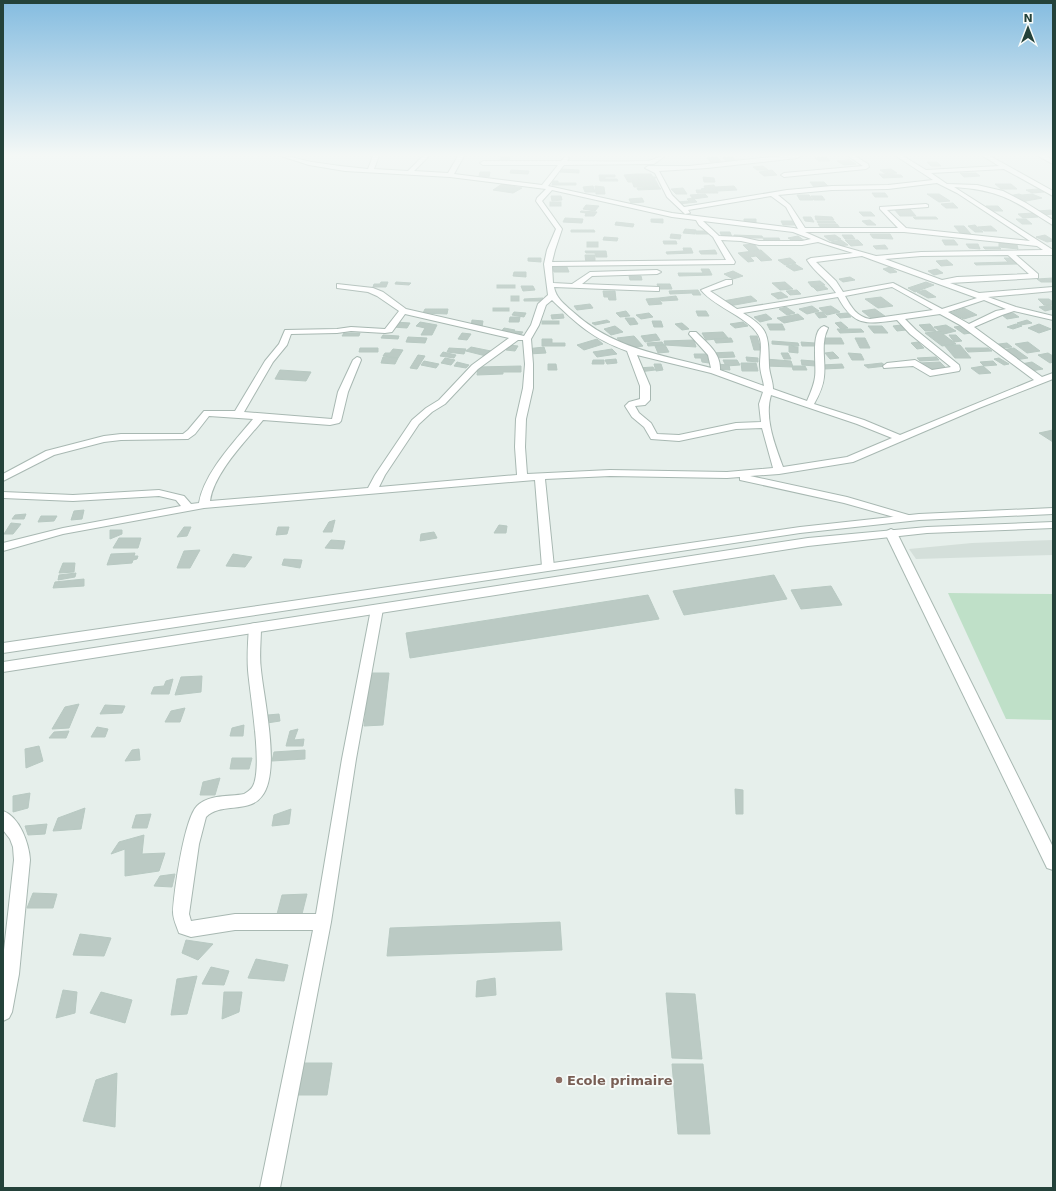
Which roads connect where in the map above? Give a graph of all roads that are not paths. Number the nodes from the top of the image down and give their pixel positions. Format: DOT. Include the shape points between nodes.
graph roads {
  1 [pos="547,212"];
  2 [pos="660,212"];
  3 [pos="686,212"];
  4 [pos="791,212"];
  5 [pos="886,212"];
  6 [pos="989,212"];
  7 [pos="1035,212"];
  8 [pos="696,219"];
  9 [pos="1053,223"];
  10 [pos="794,230"];
  11 [pos="803,230"];
  12 [pos="904,230"];
  13 [pos="717,238"];
  14 [pos="819,240"];
  15 [pos="1038,244"];
  16 [pos="1009,252"];
  17 [pos="1052,252"];
  18 [pos="864,254"];
  19 [pos="873,257"];
  20 [pos="548,264"];
  21 [pos="657,272"];
  22 [pos="729,282"];
  23 [pos="942,283"];
  24 [pos="550,284"];
  25 [pos="340,286"];
  26 [pos="574,286"];
  27 [pos="656,289"];
  28 [pos="1053,289"];
  29 [pos="841,295"];
  30 [pos="552,296"];
  31 [pos="980,297"];
  32 [pos="1014,308"];
  33 [pos="403,311"];
  34 [pos="943,311"];
  35 [pos="734,312"];
  36 [pos="898,317"];
  37 [pos="1053,318"];
  38 [pos="968,327"];
  39 [pos="824,328"];
  40 [pos="693,334"];
  41 [pos="517,336"];
  42 [pos="527,339"];
  43 [pos="631,351"];
  44 [pos="357,360"];
  45 [pos="887,366"];
  46 [pos="715,372"];
  47 [pos="1053,376"];
  48 [pos="1041,381"];
  49 [pos="768,391"];
  50 [pos="809,405"];
  51 [pos="238,414"];
  52 [pos="260,417"];
  53 [pos="766,425"];
  54 [pos="900,438"];
  55 [pos="779,471"];
  56 [pos="727,475"];
  57 [pos="540,476"];
  58 [pos="522,477"];
  59 [pos="3,478"];
  60 [pos="372,491"];
  61 [pos="3,495"];
  62 [pos="204,505"];
  63 [pos="188,508"];
  64 [pos="1053,511"];
  65 [pos="908,518"];
  66 [pos="1053,525"];
  67 [pos="891,533"];
  68 [pos="3,547"];
  69 [pos="657,550"];
  70 [pos="667,564"];
  71 [pos="548,567"];
  72 [pos="377,609"];
  73 [pos="255,627"];
  74 [pos="3,648"];
  75 [pos="3,667"];
  76 [pos="3,820"];
  77 [pos="1053,863"];
  78 [pos="323,922"];
  79 [pos="3,1012"];
  80 [pos="270,1188"];
  1 -- 20 [label="street" via="559,229"];
  2 -- 8 [label="street"];
  3 -- 8 [label="street"];
  4 -- 11 [label="street"];
  5 -- 12 [label="street"];
  6 -- 15 [label="street"];
  7 -- 9 [label="street"];
  8 -- 10 [label="street"];
  8 -- 13 [label="street"];
  10 -- 11 [label="street"];
  10 -- 14 [label="street"];
  11 -- 12 [label="street"];
  12 -- 15 [label="street"];
  13 -- 14 [label="street" via="766,243 802,243"];
  13 -- 20 [label="street" via="731,262"];
  14 -- 18 [label="street"];
  15 -- 17 [label="street"];
  16 -- 17 [label="street"];
  16 -- 19 [label="street"];
  16 -- 23 [label="street" via="1035,276 957,279"];
  18 -- 19 [label="street"];
  18 -- 29 [label="street" via="811,260"];
  19 -- 23 [label="street"];
  20 -- 24 [label="street"];
  21 -- 26 [label="street" via="590,274"];
  22 -- 35 [label="street" via="705,290"];
  23 -- 31 [label="street"];
  24 -- 26 [label="street"];
  24 -- 30 [label="street"];
  25 -- 33 [label="street" via="370,290"];
  26 -- 27 [label="street"];
  28 -- 31 [label="street"];
  29 -- 34 [label="street" via="893,285"];
  29 -- 35 [label="street"];
  29 -- 36 [label="street" via="850,310 862,320"];
  30 -- 42 [label="street" via="542,304"];
  30 -- 43 [label="street" via="589,329 609,342"];
  31 -- 32 [label="street"];
  31 -- 34 [label="street" via="971,304"];
  32 -- 37 [label="street"];
  32 -- 38 [label="street"];
  33 -- 41 [label="street"];
  33 -- 51 [label="street" via="385,331 351,328 337,331 288,332 283,345 262,373"];
  34 -- 36 [label="street"];
  34 -- 38 [label="street"];
  35 -- 49 [label="street" via="756,325 762,334 766,350 764,369"];
  36 -- 45 [label="street" via="956,369 930,373 915,363"];
  38 -- 48 [label="street"];
  39 -- 50 [label="street" via="820,335 820,377"];
  40 -- 46 [label="street" via="713,353"];
  41 -- 42 [label="street"];
  41 -- 60 [label="street" via="476,367 442,402 415,422"];
  42 -- 58 [label="street" via="528,388 521,419"];
  43 -- 46 [label="street"];
  43 -- 53 [label="street" via="645,386 645,400 632,404 630,408 638,419 649,426 654,437 679,438 736,426"];
  44 -- 52 [label="street" via="343,392 338,419 335,422"];
  46 -- 49 [label="street"];
  47 -- 48 [label="street"];
  48 -- 54 [label="street"];
  49 -- 50 [label="street"];
  49 -- 53 [label="street" via="764,404"];
  50 -- 54 [label="street" via="862,421"];
  51 -- 52 [label="street"];
  51 -- 59 [label="street" via="207,413 193,432 185,437 121,437 61,450 40,457"];
  52 -- 62 [label="street" via="208,486"];
  53 -- 55 [label="street"];
  54 -- 55 [label="street" via="849,460"];
  55 -- 56 [label="street"];
  56 -- 57 [label="street" via="610,473"];
  56 -- 65 [label="street" via="814,491 868,504"];
  57 -- 58 [label="street"];
  57 -- 71 [label="street"];
  58 -- 60 [label="street"];
  60 -- 62 [label="street"];
  61 -- 63 [label="street" via="72,498 160,493 180,498"];
  62 -- 63 [label="street"];
  63 -- 68 [label="street" via="63,531"];
  64 -- 65 [label="street"];
  65 -- 69 [label="street"];
  66 -- 67 [label="street"];
  67 -- 70 [label="street" via="808,542"];
  67 -- 77 [label="street"];
  69 -- 70 [label="street"];
  69 -- 71 [label="street"];
  70 -- 72 [label="street"];
  71 -- 74 [label="street"];
  72 -- 73 [label="street"];
  72 -- 78 [label="street" via="349,759"];
  73 -- 75 [label="street"];
  73 -- 78 [label="street" via="254,668 264,754 262,785 256,794 248,799 217,803 200,813 192,847 182,920 185,927 191,929 235,922"];
  76 -- 79 [label="street" via="16,835 21,847 22,860 10,974"];
  78 -- 80 [label="street"];
}
